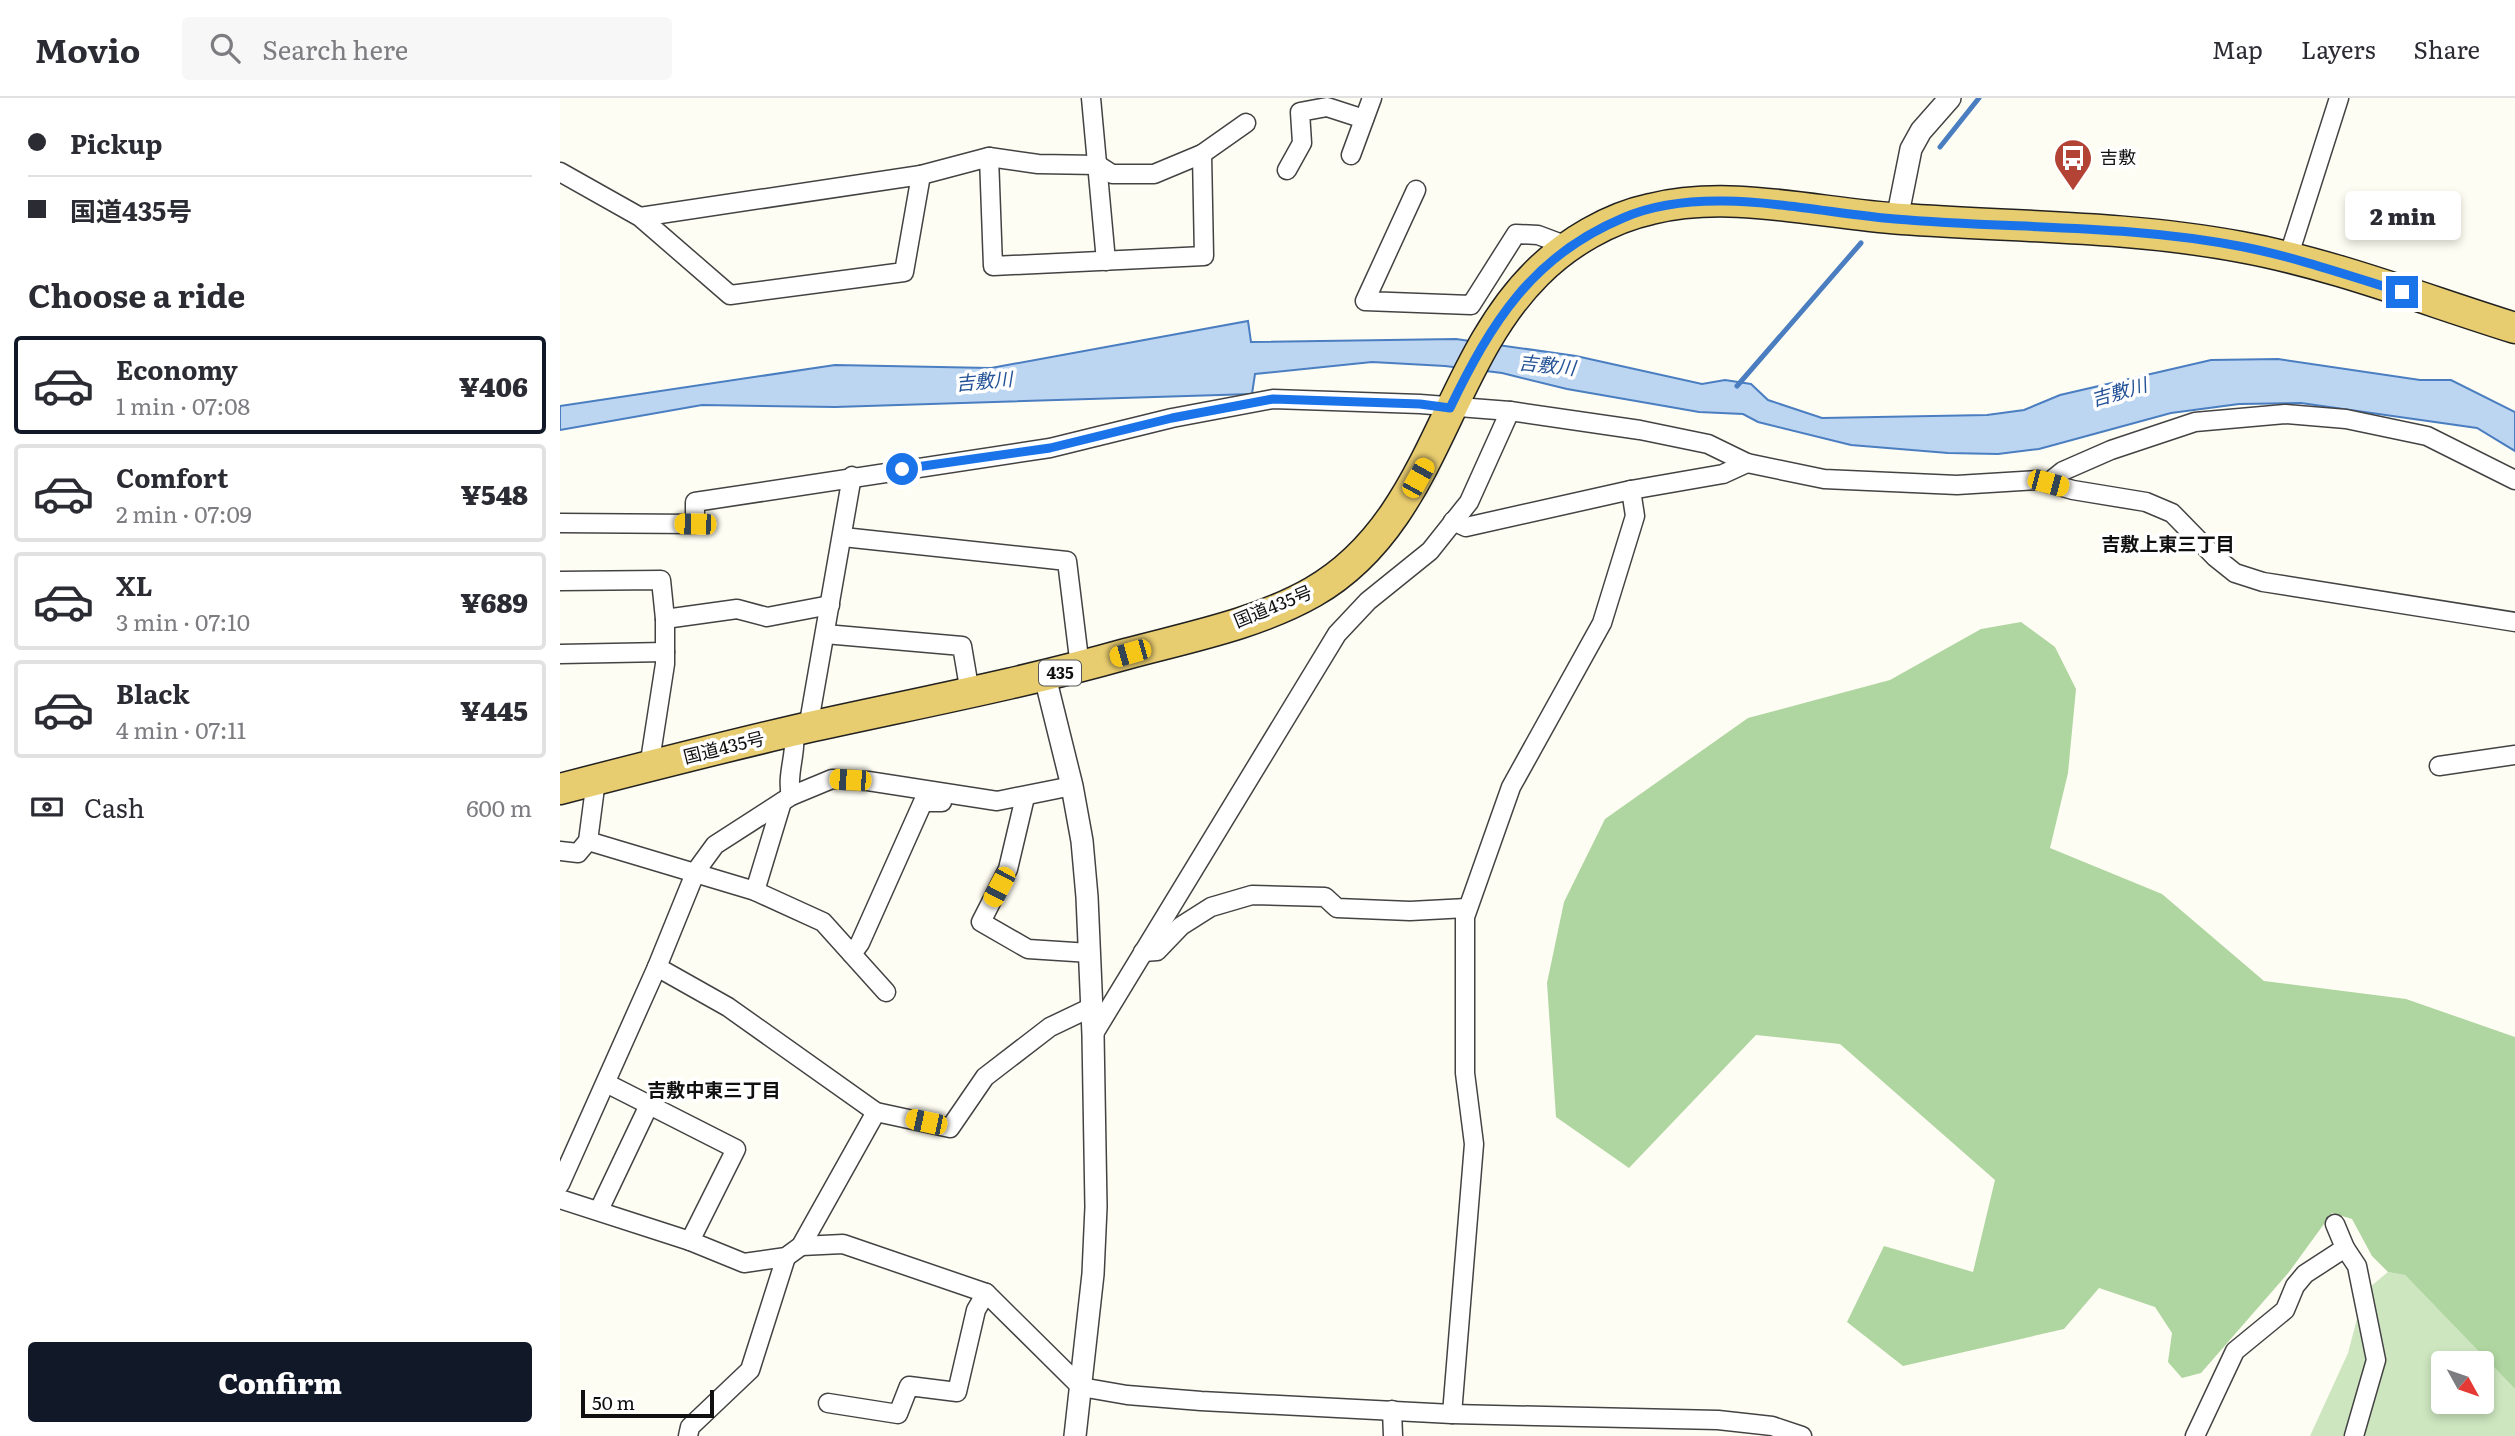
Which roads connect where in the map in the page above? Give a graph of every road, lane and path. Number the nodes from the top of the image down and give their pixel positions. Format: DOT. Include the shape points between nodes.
graph roads {
  1 [pos="1091,98"];
  2 [pos="1372,98"];
  3 [pos="1950,98"];
  4 [pos="2339,98"];
  5 [pos="1364,119"];
  6 [pos="1246,123"];
  7 [pos="1202,154"];
  8 [pos="1351,155"];
  9 [pos="989,158"];
  10 [pos="1097,164"];
  11 [pos="1287,170"];
  12 [pos="560,172"];
  13 [pos="921,174"];
  14 [pos="1416,190"];
  15 [pos="640,217"];
  16 [pos="1897,219"];
  17 [pos="1570,247"];
  18 [pos="2288,258"];
  19 [pos="1107,261"];
  20 [pos="2515,328"];
  21 [pos="1453,402"];
  22 [pos="1510,411"];
  23 [pos="1747,463"];
  24 [pos="852,476"];
  25 [pos="2515,480"];
  26 [pos="2048,483"];
  27 [pos="1631,490"];
  28 [pos="1454,521"];
  29 [pos="560,523"];
  30 [pos="843,537"];
  31 [pos="560,581"];
  32 [pos="830,605"];
  33 [pos="665,619"];
  34 [pos="2515,622"];
  35 [pos="825,634"];
  36 [pos="665,652"];
  37 [pos="560,654"];
  38 [pos="1080,667"];
  39 [pos="1045,677"];
  40 [pos="970,693"];
  41 [pos="801,729"];
  42 [pos="2515,755"];
  43 [pos="2439,766"];
  44 [pos="649,767"];
  45 [pos="596,780"];
  46 [pos="1072,786"];
  47 [pos="560,789"];
  48 [pos="1025,797"];
  49 [pos="786,799"];
  50 [pos="942,802"];
  51 [pos="588,841"];
  52 [pos="560,851"];
  53 [pos="696,871"];
  54 [pos="755,891"];
  55 [pos="1467,908"];
  56 [pos="1143,952"];
  57 [pos="1090,953"];
  58 [pos="852,954"];
  59 [pos="657,967"];
  60 [pos="886,992"];
  61 [pos="1092,1007"];
  62 [pos="1093,1035"];
  63 [pos="606,1083"];
  64 [pos="649,1105"];
  65 [pos="876,1112"];
  66 [pos="560,1184"];
  67 [pos="560,1199"];
  68 [pos="599,1210"];
  69 [pos="2335,1224"];
  70 [pos="690,1241"];
  71 [pos="802,1246"];
  72 [pos="2345,1248"];
  73 [pos="786,1257"];
  74 [pos="986,1293"];
  75 [pos="1081,1387"];
  76 [pos="828,1403"];
  77 [pos="1392,1410"];
  78 [pos="1452,1414"];
  79 [pos="688,1436"];
  80 [pos="1075,1436"];
  81 [pos="1392,1436"];
  82 [pos="1802,1436"];
  83 [pos="2195,1436"];
  84 [pos="2354,1436"];
  1 -- 10 [label="street"];
  2 -- 5 [label="street"];
  3 -- 16 [label="street" via="1911,149"];
  4 -- 18 [label="street"];
  5 -- 8 [label="street"];
  5 -- 11 [label="street" via="1327,107 1300,112 1302,144"];
  6 -- 7 [label="street"];
  7 -- 10 [label="street" via="1153,174 1112,174"];
  7 -- 19 [label="street" via="1204,256"];
  9 -- 10 [label="street"];
  9 -- 13 [label="street"];
  9 -- 19 [label="street" via="993,266"];
  10 -- 19 [label="street"];
  12 -- 15 [label="street"];
  13 -- 15 [label="street"];
  13 -- 15 [label="street" via="904,272 730,295"];
  14 -- 17 [label="street" via="1365,301 1471,305 1516,234 1538,234"];
  16 -- 17 [label="highway, 国道435号 / 435" via="1711,200 1626,216"];
  16 -- 18 [label="highway, 国道435号 / 435" via="2138,232"];
  17 -- 21 [label="highway, 国道435号 / 435" via="1542,268 1505,308"];
  18 -- 20 [label="highway, 国道435号 / 435"];
  21 -- 22 [label="street"];
  21 -- 24 [label="street" via="1273,399 1050,448"];
  21 -- 38 [label="highway, 国道435号 / 435" via="1426,465 1394,518 1354,562 1322,587 1255,618"];
  22 -- 23 [label="street" via="1707,444"];
  22 -- 28 [label="street" via="1469,502"];
  23 -- 26 [label="street" via="1824,479 1957,485"];
  23 -- 27 [label="street" via="1723,474"];
  24 -- 29 [label="street" via="695,502 695,524"];
  24 -- 30 [label="street"];
  25 -- 26 [label="street" via="2427,436 2346,419 2285,414 2195,422 2111,450 2063,471"];
  26 -- 34 [label="street" via="2146,502 2172,513 2215,558 2235,573 2263,582"];
  27 -- 28 [label="street" via="1466,527"];
  27 -- 55 [label="street" via="1635,516 1602,623 1511,787"];
  28 -- 56 [label="street" via="1430,551 1368,601 1338,634"];
  30 -- 32 [label="street"];
  30 -- 38 [label="street" via="1067,561"];
  31 -- 33 [label="street" via="661,580"];
  32 -- 33 [label="street" via="767,617 737,609"];
  32 -- 35 [label="street"];
  33 -- 36 [label="street"];
  35 -- 40 [label="street" via="962,646"];
  35 -- 41 [label="street"];
  36 -- 37 [label="street"];
  36 -- 44 [label="street"];
  38 -- 39 [label="highway, 国道435号 / 435"];
  39 -- 40 [label="highway, 国道435号 / 435"];
  39 -- 46 [label="street"];
  40 -- 41 [label="highway, 国道435号 / 435"];
  41 -- 44 [label="highway, 国道435号 / 435"];
  41 -- 49 [label="street"];
  42 -- 43 [label="street" via="2461,771"];
  44 -- 45 [label="highway, 国道435号 / 435"];
  45 -- 47 [label="highway, 国道435号 / 435"];
  45 -- 51 [label="street"];
  46 -- 48 [label="street"];
  46 -- 57 [label="street"];
  48 -- 49 [label="street" via="997,801 832,779"];
  48 -- 57 [label="street" via="1008,869 981,922 1028,949"];
  49 -- 53 [label="street" via="715,845"];
  49 -- 54 [label="street"];
  50 -- 58 [label="street" via="916,802"];
  51 -- 52 [label="street" via="578,853"];
  51 -- 53 [label="street"];
  53 -- 54 [label="street"];
  53 -- 59 [label="street"];
  54 -- 58 [label="street" via="823,922"];
  55 -- 56 [label="street" via="1338,908 1325,897 1252,895 1211,907 1181,926 1157,951"];
  55 -- 78 [label="street" via="1465,1073 1474,1144"];
  56 -- 62 [label="street"];
  57 -- 61 [label="street"];
  58 -- 60 [label="street"];
  59 -- 63 [label="street"];
  59 -- 65 [label="street" via="728,1007"];
  61 -- 62 [label="street"];
  61 -- 65 [label="street" via="1051,1027 985,1077 950,1128"];
  62 -- 75 [label="street" via="1096,1208"];
  63 -- 64 [label="street"];
  63 -- 66 [label="street"];
  64 -- 68 [label="street"];
  64 -- 70 [label="street" via="736,1149"];
  65 -- 71 [label="street"];
  67 -- 68 [label="street"];
  68 -- 70 [label="street"];
  69 -- 72 [label="street"];
  70 -- 73 [label="street" via="744,1263"];
  71 -- 73 [label="street"];
  71 -- 74 [label="street" via="843,1244"];
  72 -- 83 [label="street" via="2305,1274 2285,1310 2235,1351"];
  72 -- 84 [label="street" via="2357,1266 2376,1360"];
  73 -- 79 [label="street" via="750,1370 690,1427"];
  74 -- 75 [label="street"];
  74 -- 76 [label="street" via="976,1310 957,1392 908,1386 898,1414"];
  75 -- 77 [label="street" via="1201,1401"];
  75 -- 80 [label="street"];
  77 -- 78 [label="street"];
  77 -- 81 [label="street"];
  78 -- 82 [label="street" via="1718,1419 1772,1426"];
}
